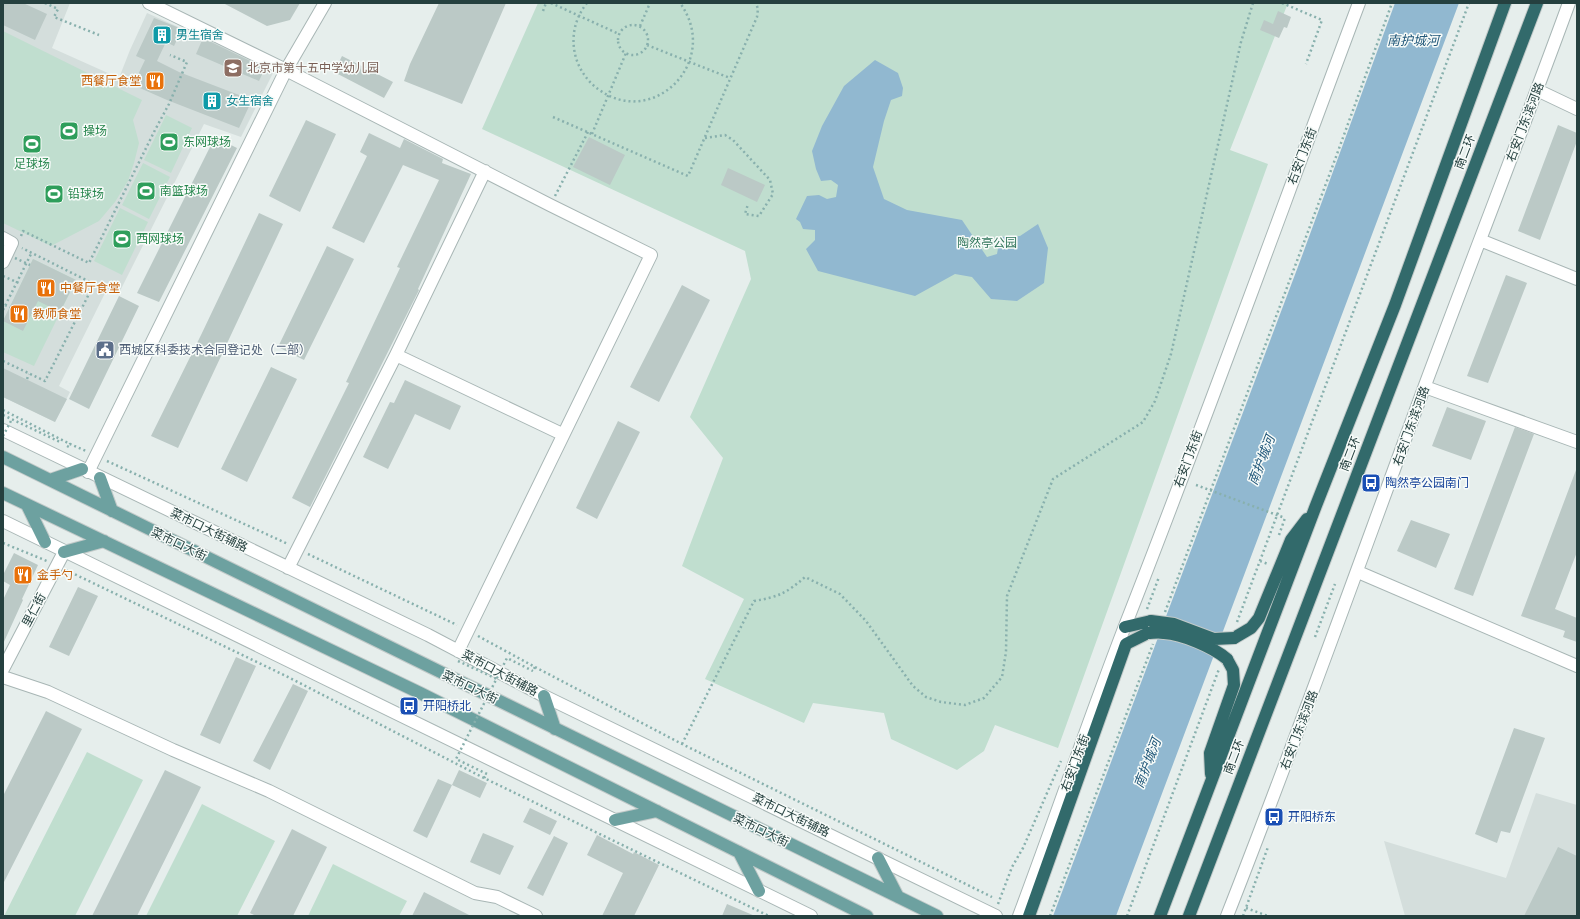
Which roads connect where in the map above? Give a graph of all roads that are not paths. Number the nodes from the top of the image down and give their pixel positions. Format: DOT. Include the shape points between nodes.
graph roads {
  1 [pos="148,3"];
  2 [pos="325,3"];
  3 [pos="1359,3"];
  4 [pos="1505,3"];
  5 [pos="1537,3"];
  6 [pos="1569,3"];
  7 [pos="286,70"];
  8 [pos="1537,90"];
  9 [pos="1577,109"];
  10 [pos="485,171"];
  11 [pos="1480,240"];
  12 [pos="11,242"];
  13 [pos="3,262"];
  14 [pos="1577,279"];
  15 [pos="396,355"];
  16 [pos="1425,387"];
  17 [pos="3,430"];
  18 [pos="562,434"];
  19 [pos="1577,442"];
  20 [pos="3,457"];
  21 [pos="85,470"];
  22 [pos="100,478"];
  23 [pos="50,480"];
  24 [pos="3,493"];
  25 [pos="27,505"];
  26 [pos="1315,508"];
  27 [pos="112,511"];
  28 [pos="3,521"];
  29 [pos="104,541"];
  30 [pos="45,542"];
  31 [pos="64,552"];
  32 [pos="288,568"];
  33 [pos="1358,572"];
  34 [pos="1125,627"];
  35 [pos="458,656"];
  36 [pos="1577,666"];
  37 [pos="3,669"];
  38 [pos="3,677"];
  39 [pos="544,696"];
  40 [pos="555,729"];
  41 [pos="1212,779"];
  42 [pos="657,811"];
  43 [pos="615,820"];
  44 [pos="740,852"];
  45 [pos="878,858"];
  46 [pos="759,891"];
  47 [pos="898,897"];
  48 [pos="536,916"];
  49 [pos="811,916"];
  50 [pos="868,916"];
  51 [pos="937,916"];
  52 [pos="996,916"];
  53 [pos="1019,916"];
  54 [pos="1029,916"];
  55 [pos="1160,916"];
  56 [pos="1189,916"];
  57 [pos="1227,916"];
  1 -- 7 [label="street"];
  2 -- 7 [label="street"];
  3 -- 34 [label="street, 右安门东街"];
  4 -- 26 [label="highway, 南二环" via="1395,305"];
  5 -- 56 [label="highway, 南二环"];
  6 -- 8 [label="street, 右安门东滨河路"];
  7 -- 10 [label="street"];
  7 -- 21 [label="street"];
  8 -- 9 [label="street"];
  8 -- 11 [label="street, 右安门东滨河路"];
  10 -- 15 [label="street"];
  10 -- 18 [label="street" via="651,255"];
  11 -- 14 [label="street"];
  11 -- 16 [label="street, 右安门东滨河路"];
  12 -- 13 [label="street"];
  15 -- 18 [label="street"];
  15 -- 32 [label="street"];
  16 -- 19 [label="street"];
  16 -- 33 [label="street, 右安门东滨河路"];
  17 -- 21 [label="street, 菜市口大街辅路"];
  18 -- 35 [label="street"];
  20 -- 23 [label="main road, 菜市口大街"];
  21 -- 22 [label="street, 菜市口大街辅路"];
  21 -- 23 [label="main road"];
  22 -- 27 [label="main road"];
  22 -- 32 [label="street, 菜市口大街辅路"];
  23 -- 27 [label="main road, 菜市口大街"];
  24 -- 25 [label="main road"];
  25 -- 29 [label="main road"];
  25 -- 30 [label="main road"];
  26 -- 34 [label="highway, bridge" via="1290,540 1259,618 1251,628 1234,638 1214,639 1174,624 1151,621"];
  26 -- 41 [label="highway, 南二环"];
  27 -- 40 [label="main road, 菜市口大街"];
  28 -- 30 [label="street"];
  29 -- 31 [label="main road"];
  29 -- 42 [label="main road" via="420,693"];
  30 -- 31 [label="street"];
  31 -- 37 [label="street, 里仁街"];
  31 -- 43 [label="street"];
  32 -- 35 [label="street, 菜市口大街辅路" via="428,635"];
  33 -- 36 [label="street"];
  33 -- 57 [label="street, 右安门东滨河路"];
  34 -- 53 [label="street, 右安门东街"];
  35 -- 39 [label="street, 菜市口大街辅路"];
  38 -- 48 [label="street" via="48,692 269,791 475,893 498,897"];
  39 -- 40 [label="main road"];
  39 -- 45 [label="street, 菜市口大街辅路"];
  40 -- 47 [label="main road, 菜市口大街"];
  41 -- 54 [label="highway, bridge" via="1210,753 1234,685 1233,670 1227,659 1218,651 1165,633 1126,644"];
  41 -- 55 [label="highway, 南二环"];
  42 -- 43 [label="main road"];
  42 -- 44 [label="main road"];
  43 -- 46 [label="street"];
  44 -- 46 [label="main road"];
  44 -- 50 [label="main road"];
  45 -- 47 [label="main road"];
  45 -- 52 [label="street, 菜市口大街辅路"];
  46 -- 49 [label="street"];
  47 -- 51 [label="main road, 菜市口大街"];
}
